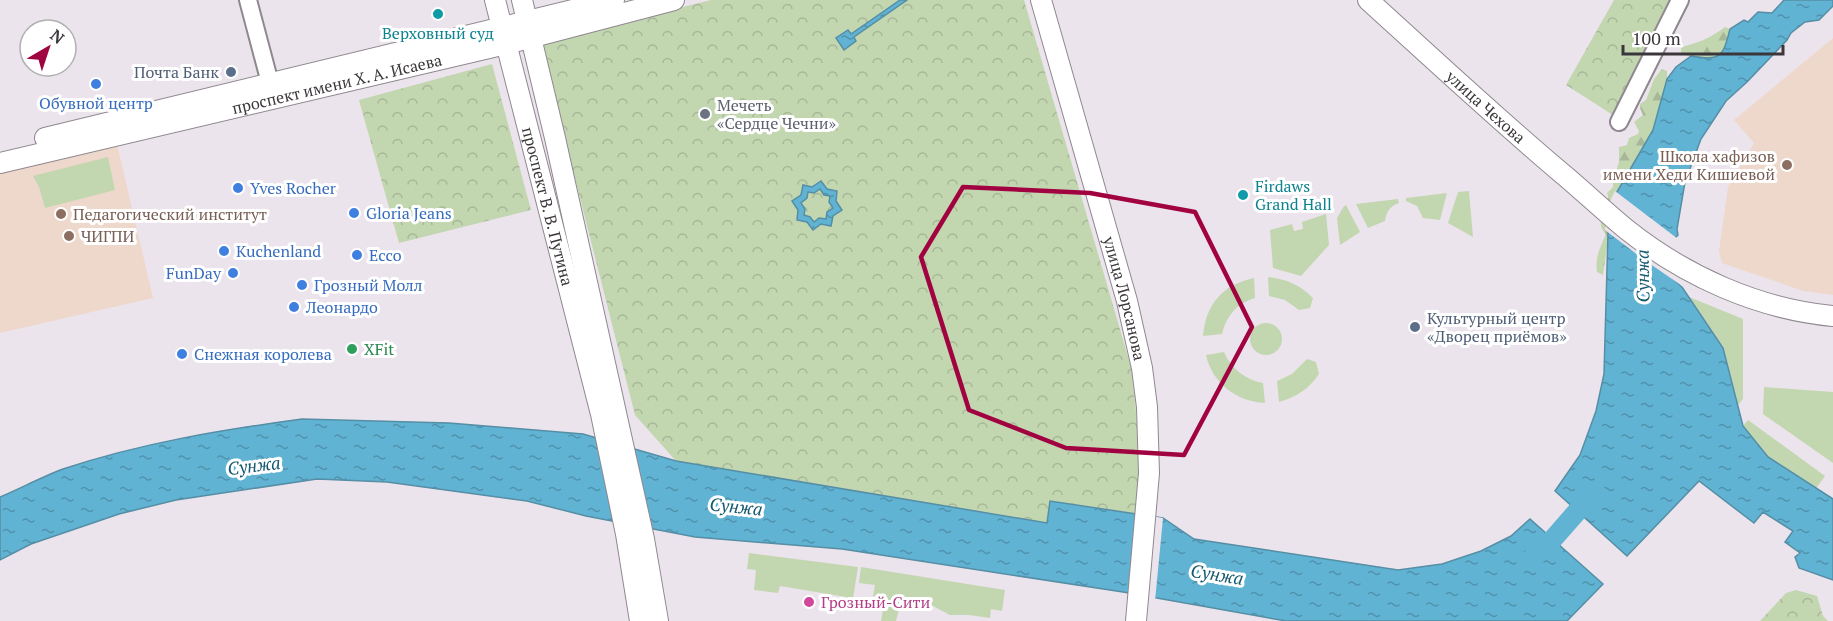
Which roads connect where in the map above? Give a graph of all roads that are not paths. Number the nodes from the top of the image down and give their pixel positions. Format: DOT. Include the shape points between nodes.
graph roads {
  1 [pos="248,0"];
  2 [pos="495,0"];
  3 [pos="522,0"];
  4 [pos="614,0"];
  5 [pos="674,0"];
  6 [pos="1041,0"];
  7 [pos="1368,0"];
  8 [pos="1680,0"];
  9 [pos="529,29"];
  10 [pos="504,35"];
  11 [pos="272,91"];
  12 [pos="1619,122"];
  13 [pos="0,150"];
  14 [pos="0,163"];
  15 [pos="1833,316"];
  16 [pos="609,415"];
  17 [pos="635,537"];
  18 [pos="1137,614"];
  19 [pos="640,621"];
  20 [pos="658,621"];
  1 -- 11 [label="street"];
  2 -- 10 [label="main road, проспект В. В. Путина"];
  3 -- 9 [label="main road, проспект В. В. Путина"];
  4 -- 9 [label="main road, проспект имени Х. А. Исаева"];
  5 -- 9 [label="main road, проспект имени Х. А. Исаева"];
  6 -- 18 [label="main road, улица Лорсанова" via="1142,368 1149,473"];
  7 -- 15 [label="main road, улица Чехова" via="1528,145 1627,230 1665,256 1714,283 1764,302"];
  8 -- 12 [label="street"];
  9 -- 10 [label="main road, проспект имени Х. А. Исаева"];
  9 -- 16 [label="main road, проспект В. В. Путина"];
  10 -- 11 [label="main road, проспект имени Х. А. Исаева"];
  10 -- 16 [label="main road, проспект В. В. Путина"];
  11 -- 13 [label="main road, проспект имени Х. А. Исаева"];
  11 -- 14 [label="main road, проспект имени Х. А. Исаева"];
  16 -- 17 [label="main road"];
  17 -- 19 [label="main road"];
  17 -- 20 [label="main road"];
}
